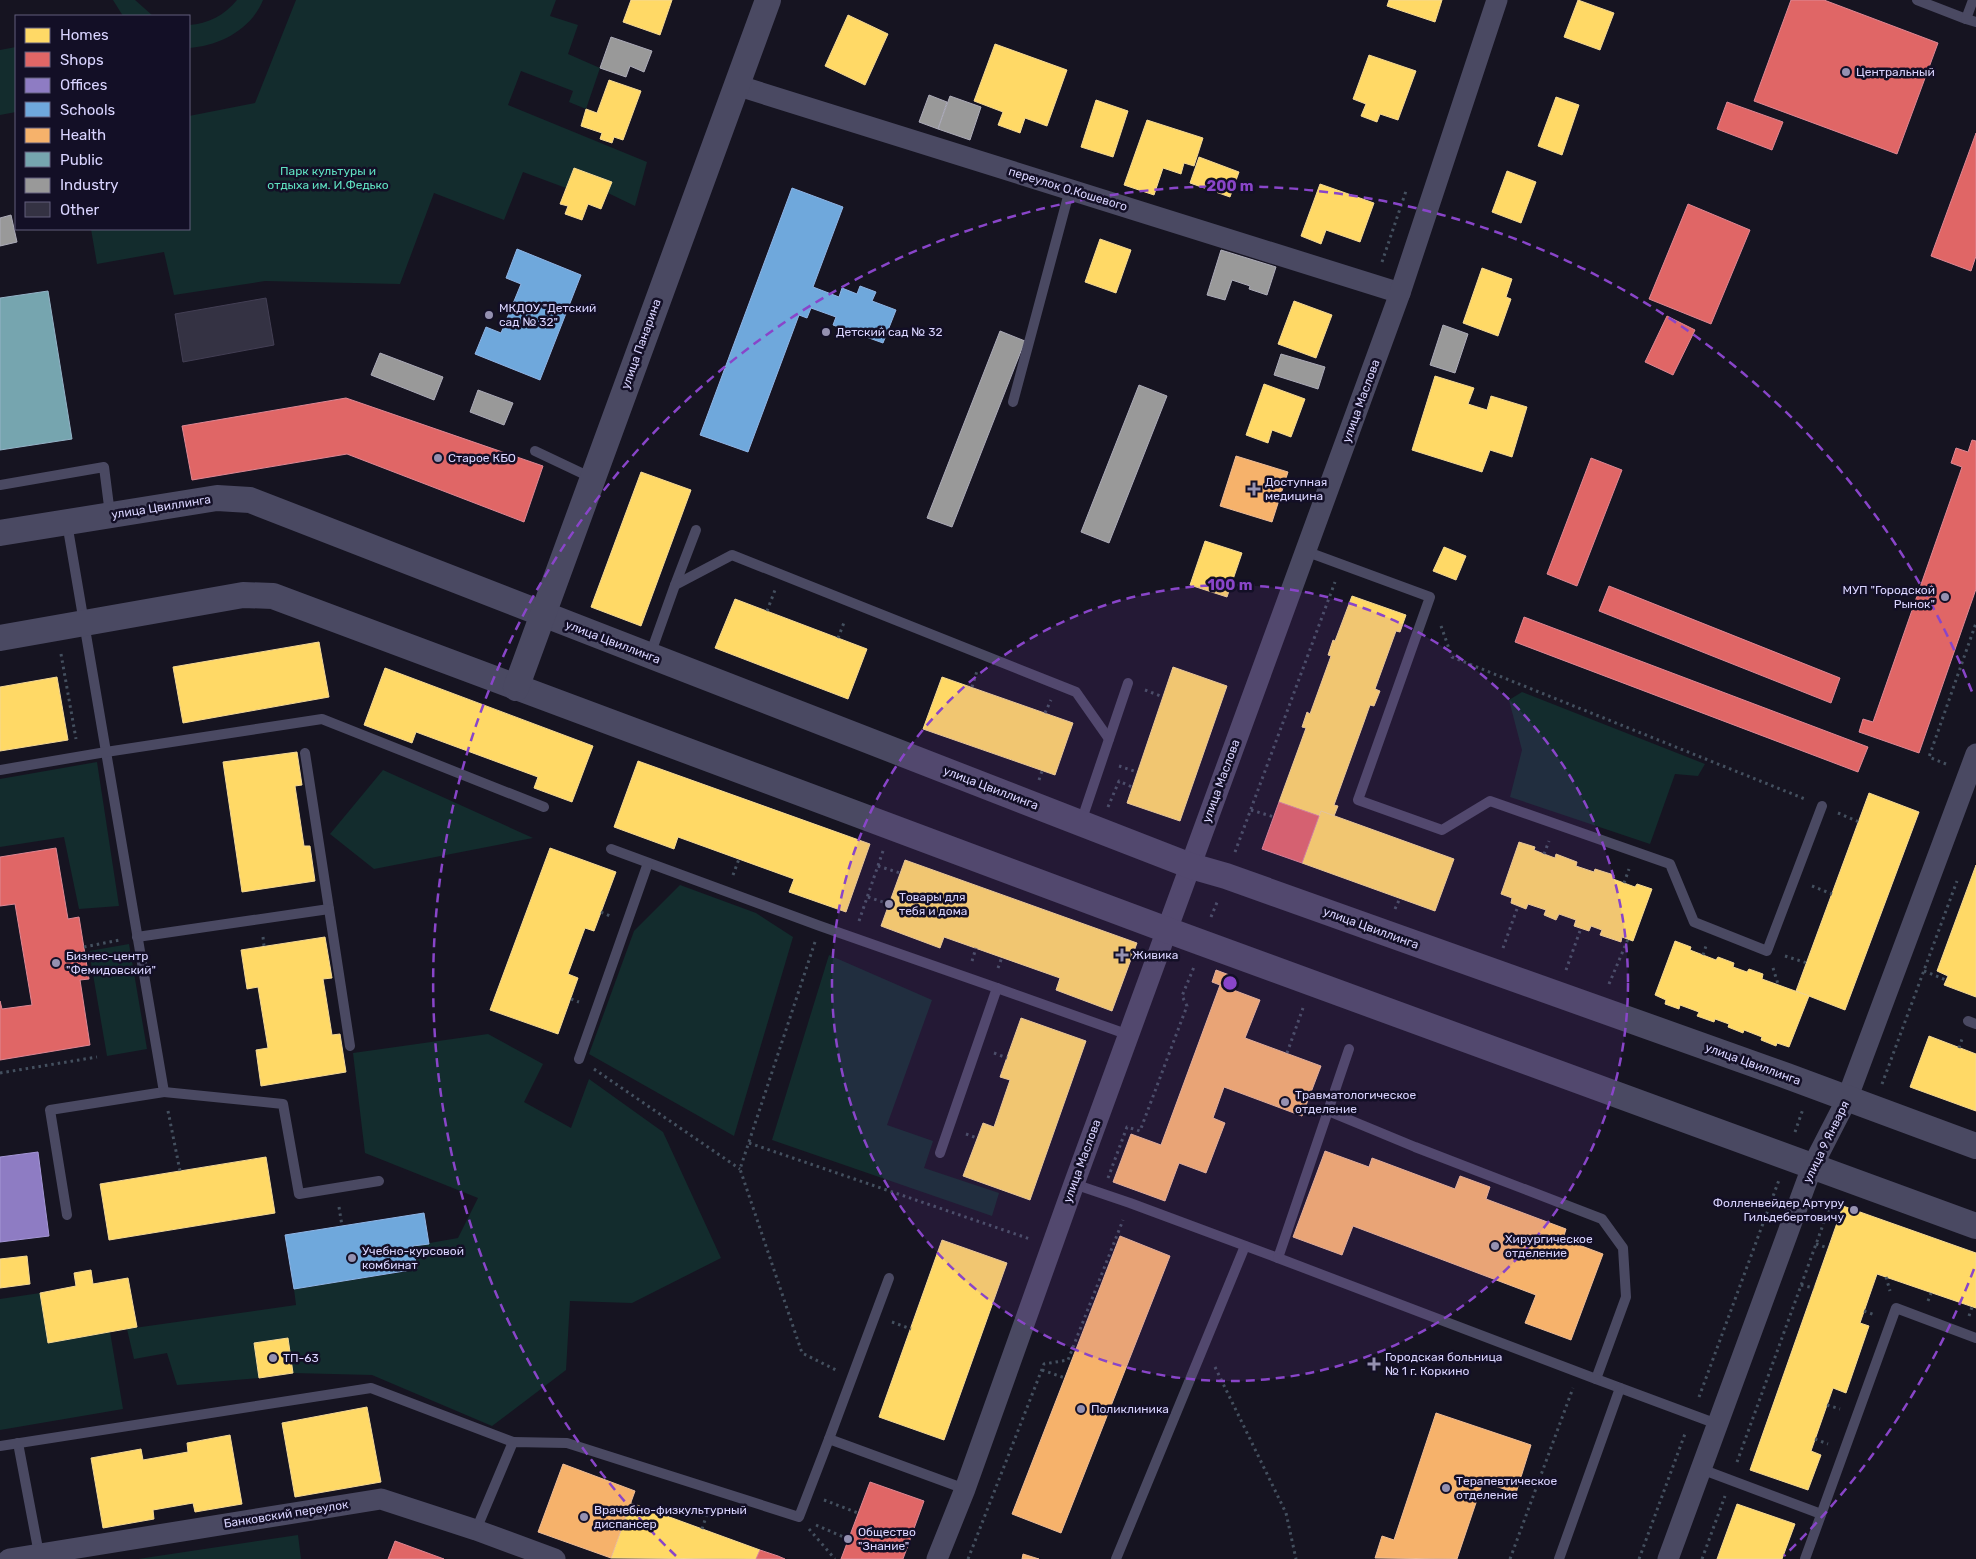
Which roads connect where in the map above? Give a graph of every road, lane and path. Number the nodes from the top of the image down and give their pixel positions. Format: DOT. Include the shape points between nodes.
graph roads {
  1 [pos="768,0"];
  2 [pos="1497,0"];
  3 [pos="1917,0"];
  4 [pos="1973,0"];
  5 [pos="1971,21"];
  6 [pos="736,84"];
  7 [pos="1070,189"];
  8 [pos="1400,293"];
  9 [pos="1013,402"];
  10 [pos="535,451"];
  11 [pos="592,478"];
  12 [pos="0,485"];
  13 [pos="110,515"];
  14 [pos="67,522"];
  15 [pos="696,530"];
  16 [pos="0,533"];
  17 [pos="1305,551"];
  18 [pos="1341,564"];
  19 [pos="675,585"];
  20 [pos="1430,597"];
  21 [pos="542,614"];
  22 [pos="87,635"];
  23 [pos="0,638"];
  24 [pos="61,653"];
  25 [pos="52,654"];
  26 [pos="650,656"];
  27 [pos="1128,683"];
  28 [pos="516,688"];
  29 [pos="1109,739"];
  30 [pos="106,752"];
  31 [pos="305,753"];
  32 [pos="1976,754"];
  33 [pos="79,756"];
  34 [pos="0,770"];
  35 [pos="1132,787"];
  36 [pos="1822,806"];
  37 [pos="544,807"];
  38 [pos="1251,810"];
  39 [pos="1106,812"];
  40 [pos="1274,818"];
  41 [pos="1080,823"];
  42 [pos="886,845"];
  43 [pos="611,849"];
  44 [pos="1232,858"];
  45 [pos="648,863"];
  46 [pos="878,866"];
  47 [pos="1191,866"];
  48 [pos="900,873"];
  49 [pos="1960,874"];
  50 [pos="868,897"];
  51 [pos="889,904"];
  52 [pos="1518,906"];
  53 [pos="329,909"];
  54 [pos="820,926"];
  55 [pos="1581,928"];
  56 [pos="1167,930"];
  57 [pos="137,937"];
  58 [pos="853,938"];
  59 [pos="1628,939"];
  60 [pos="84,947"];
  61 [pos="1500,954"];
  62 [pos="1194,966"];
  63 [pos="1924,971"];
  64 [pos="1563,977"];
  65 [pos="1946,980"];
  66 [pos="997,988"];
  67 [pos="1606,992"];
  68 [pos="1304,1004"];
  69 [pos="1129,1035"];
  70 [pos="350,1046"];
  71 [pos="1349,1049"];
  72 [pos="1287,1053"];
  73 [pos="97,1058"];
  74 [pos="579,1059"];
  75 [pos="0,1073"];
  76 [pos="164,1092"];
  77 [pos="1880,1092"];
  78 [pos="1847,1099"];
  79 [pos="1328,1112"];
  80 [pos="749,1143"];
  81 [pos="1976,1146"];
  82 [pos="940,1153"];
  83 [pos="1812,1167"];
  84 [pos="740,1169"];
  85 [pos="180,1172"];
  86 [pos="1782,1172"];
  87 [pos="378,1181"];
  88 [pos="1074,1184"];
  89 [pos="1832,1199"];
  90 [pos="1130,1203"];
  91 [pos="68,1215"];
  92 [pos="1976,1226"];
  93 [pos="1035,1241"];
  94 [pos="1816,1244"];
  95 [pos="1245,1246"];
  96 [pos="1828,1248"];
  97 [pos="1278,1258"];
  98 [pos="889,1278"];
  99 [pos="1801,1285"];
  100 [pos="1814,1288"];
  101 [pos="1976,1338"];
  102 [pos="1204,1345"];
  103 [pos="1042,1370"];
  104 [pos="1578,1372"];
  105 [pos="852,1378"];
  106 [pos="1065,1378"];
  107 [pos="1596,1379"];
  108 [pos="1620,1388"];
  109 [pos="1692,1415"];
  110 [pos="1718,1424"];
  111 [pos="829,1439"];
  112 [pos="513,1442"];
  113 [pos="18,1443"];
  114 [pos="0,1446"];
  115 [pos="1701,1469"];
  116 [pos="1730,1480"];
  117 [pos="966,1489"];
  118 [pos="808,1494"];
  119 [pos="858,1513"];
  120 [pos="1821,1514"];
  121 [pos="799,1518"];
  122 [pos="476,1530"];
  123 [pos="848,1540"];
  124 [pos="38,1554"];
  125 [pos="9,1559"];
  126 [pos="556,1559"];
  127 [pos="835,1559"];
  128 [pos="937,1559"];
  129 [pos="968,1559"];
  130 [pos="1116,1559"];
  131 [pos="1296,1559"];
  132 [pos="1510,1559"];
  133 [pos="1559,1559"];
  134 [pos="1639,1559"];
  135 [pos="1668,1559"];
  136 [pos="1702,1559"];
  137 [pos="1805,1559"];
  1 -- 6 [label="street, улица Панарина"];
  2 -- 8 [label="street, улица Маслова"];
  3 -- 5 [label="lane"];
  4 -- 5 [label="lane"];
  6 -- 7 [label="street, переулок О.Кошевого"];
  6 -- 11 [label="street, улица Панарина"];
  7 -- 8 [label="street, переулок О.Кошевого"];
  7 -- 9 [label="lane"];
  8 -- 17 [label="street, улица Маслова"];
  10 -- 11 [label="lane"];
  11 -- 21 [label="street, улица Панарина"];
  12 -- 13 [label="lane" via="104,467"];
  13 -- 14 [label="street, улица Цвиллинга"];
  13 -- 21 [label="street, улица Цвиллинга" via="217,498 250,500"];
  14 -- 16 [label="street, улица Цвиллинга"];
  14 -- 22 [label="lane"];
  15 -- 19 [label="lane"];
  17 -- 18 [label="lane"];
  17 -- 47 [label="street, улица Маслова"];
  18 -- 20 [label="lane"];
  18 -- 38 [label="path"];
  19 -- 26 [label="lane"];
  19 -- 29 [label="lane" via="732,555 1076,692"];
  20 -- 36 [label="path" via="1452,657"];
  20 -- 36 [label="lane" via="1358,800 1442,830 1490,801 1670,864 1694,922 1767,950"];
  21 -- 26 [label="street, улица Цвиллинга"];
  21 -- 28 [label="street, улица Панарина"];
  22 -- 23 [label="street"];
  22 -- 24 [label="path"];
  22 -- 28 [label="street" via="243,595 272,596"];
  22 -- 30 [label="lane"];
  24 -- 25 [label="path"];
  24 -- 33 [label="path"];
  26 -- 41 [label="street, улица Цвиллинга"];
  27 -- 29 [label="lane"];
  28 -- 56 [label="street"];
  29 -- 41 [label="lane"];
  30 -- 33 [label="lane"];
  30 -- 37 [label="lane" via="322,719"];
  30 -- 57 [label="lane"];
  31 -- 53 [label="lane"];
  32 -- 78 [label="street, улица 9 Января"];
  33 -- 34 [label="lane"];
  35 -- 39 [label="path" via="1119,782"];
  38 -- 40 [label="path"];
  38 -- 44 [label="path"];
  41 -- 47 [label="street, улица Цвиллинга"];
  42 -- 46 [label="path"];
  43 -- 45 [label="lane"];
  45 -- 54 [label="lane"];
  45 -- 74 [label="lane"];
  46 -- 48 [label="path"];
  46 -- 50 [label="path"];
  47 -- 56 [label="street, улица Маслова"];
  47 -- 78 [label="street, улица Цвиллинга"];
  49 -- 63 [label="path"];
  50 -- 51 [label="path"];
  50 -- 58 [label="path"];
  52 -- 61 [label="path"];
  53 -- 57 [label="lane"];
  53 -- 70 [label="lane"];
  54 -- 58 [label="lane"];
  54 -- 80 [label="path"];
  55 -- 64 [label="path"];
  56 -- 69 [label="street, улица Маслова"];
  56 -- 83 [label="street"];
  57 -- 60 [label="path"];
  57 -- 76 [label="lane"];
  58 -- 66 [label="lane"];
  59 -- 67 [label="path"];
  62 -- 90 [label="path" via="1182,996 1187,1006 1140,1131 1127,1127 1105,1184 1133,1194"];
  63 -- 65 [label="path"];
  63 -- 77 [label="path"];
  66 -- 69 [label="lane"];
  66 -- 82 [label="lane"];
  68 -- 72 [label="path"];
  69 -- 88 [label="street, улица Маслова"];
  71 -- 79 [label="lane"];
  73 -- 75 [label="path"];
  74 -- 84 [label="path"];
  76 -- 85 [label="path"];
  76 -- 87 [label="lane" via="283,1104 299,1194"];
  76 -- 91 [label="lane" via="50,1110"];
  78 -- 81 [label="street, улица Цвиллинга"];
  78 -- 83 [label="street, улица 9 Января"];
  79 -- 97 [label="lane"];
  79 -- 107 [label="lane" via="1602,1219 1623,1248 1626,1297"];
  80 -- 84 [label="path"];
  80 -- 93 [label="path"];
  83 -- 92 [label="street"];
  83 -- 110 [label="street, улица 9 Января"];
  84 -- 105 [label="path" via="802,1353"];
  86 -- 109 [label="path"];
  88 -- 90 [label="lane"];
  88 -- 117 [label="street, улица Маслова"];
  89 -- 94 [label="path"];
  90 -- 95 [label="lane"];
  90 -- 103 [label="path" via="1068,1360 1044,1364"];
  94 -- 96 [label="path"];
  94 -- 99 [label="path"];
  95 -- 97 [label="lane"];
  95 -- 102 [label="lane"];
  97 -- 104 [label="lane"];
  98 -- 105 [label="lane"];
  99 -- 100 [label="path"];
  99 -- 116 [label="path"];
  101 -- 120 [label="lane" via="1896,1308"];
  102 -- 130 [label="lane"];
  102 -- 131 [label="path" via="1286,1513"];
  103 -- 106 [label="path"];
  103 -- 129 [label="path"];
  104 -- 107 [label="lane"];
  104 -- 132 [label="path"];
  105 -- 111 [label="lane"];
  107 -- 108 [label="lane"];
  108 -- 109 [label="lane"];
  108 -- 133 [label="lane"];
  109 -- 110 [label="lane"];
  109 -- 134 [label="path"];
  110 -- 115 [label="street, улица 9 Января"];
  111 -- 117 [label="lane"];
  111 -- 118 [label="lane"];
  112 -- 113 [label="lane" via="371,1388"];
  112 -- 121 [label="lane" via="567,1443"];
  112 -- 122 [label="lane"];
  113 -- 114 [label="lane"];
  113 -- 124 [label="lane"];
  115 -- 116 [label="lane"];
  115 -- 135 [label="street, улица 9 Января"];
  116 -- 120 [label="lane"];
  116 -- 136 [label="path"];
  117 -- 128 [label="street, улица Маслова"];
  118 -- 119 [label="path"];
  118 -- 121 [label="lane"];
  120 -- 137 [label="lane"];
  121 -- 123 [label="path"];
  121 -- 127 [label="path"];
  122 -- 124 [label="street, Банковский переулок" via="381,1499"];
  122 -- 126 [label="street, Банковский переулок"];
  124 -- 125 [label="street, Банковский переулок"];
}
